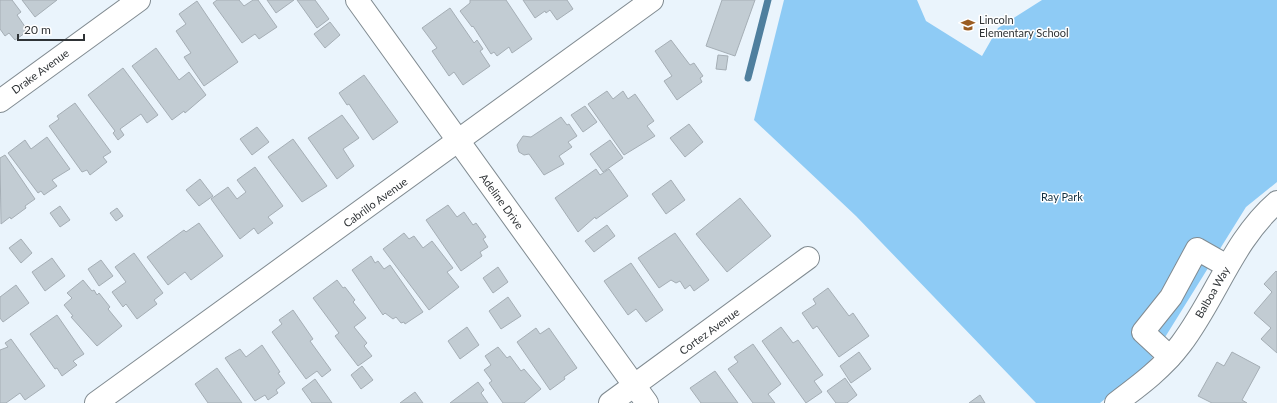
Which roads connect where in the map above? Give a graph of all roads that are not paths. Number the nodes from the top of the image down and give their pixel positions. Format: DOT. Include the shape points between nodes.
graph roads {
  1 [pos="139,0"];
  2 [pos="357,0"];
  3 [pos="652,0"];
  4 [pos="0,101"];
  5 [pos="459,142"];
  6 [pos="1277,202"];
  7 [pos="808,258"];
  8 [pos="1227,266"];
  9 [pos="1170,357"];
  10 [pos="634,385"];
  11 [pos="96,403"];
  12 [pos="610,403"];
  13 [pos="647,403"];
  14 [pos="1116,403"];
  1 -- 4 [label="street, Drake Avenue"];
  2 -- 5 [label="street, Adeline Drive"];
  3 -- 5 [label="street, Cabrillo Avenue"];
  5 -- 10 [label="street, Adeline Drive"];
  5 -- 11 [label="street, Cabrillo Avenue"];
  6 -- 8 [label="street, Balboa Way" via="1246,236"];
  7 -- 10 [label="street, Cortez Avenue"];
  8 -- 9 [label="street, Balboa Way" via="1182,344"];
  8 -- 9 [label="street" via="1197,249 1171,297 1143,332"];
  9 -- 14 [label="street, Balboa Way" via="1158,371"];
  10 -- 12 [label="street, Cortez Avenue"];
  10 -- 13 [label="street, Adeline Drive"];
}
